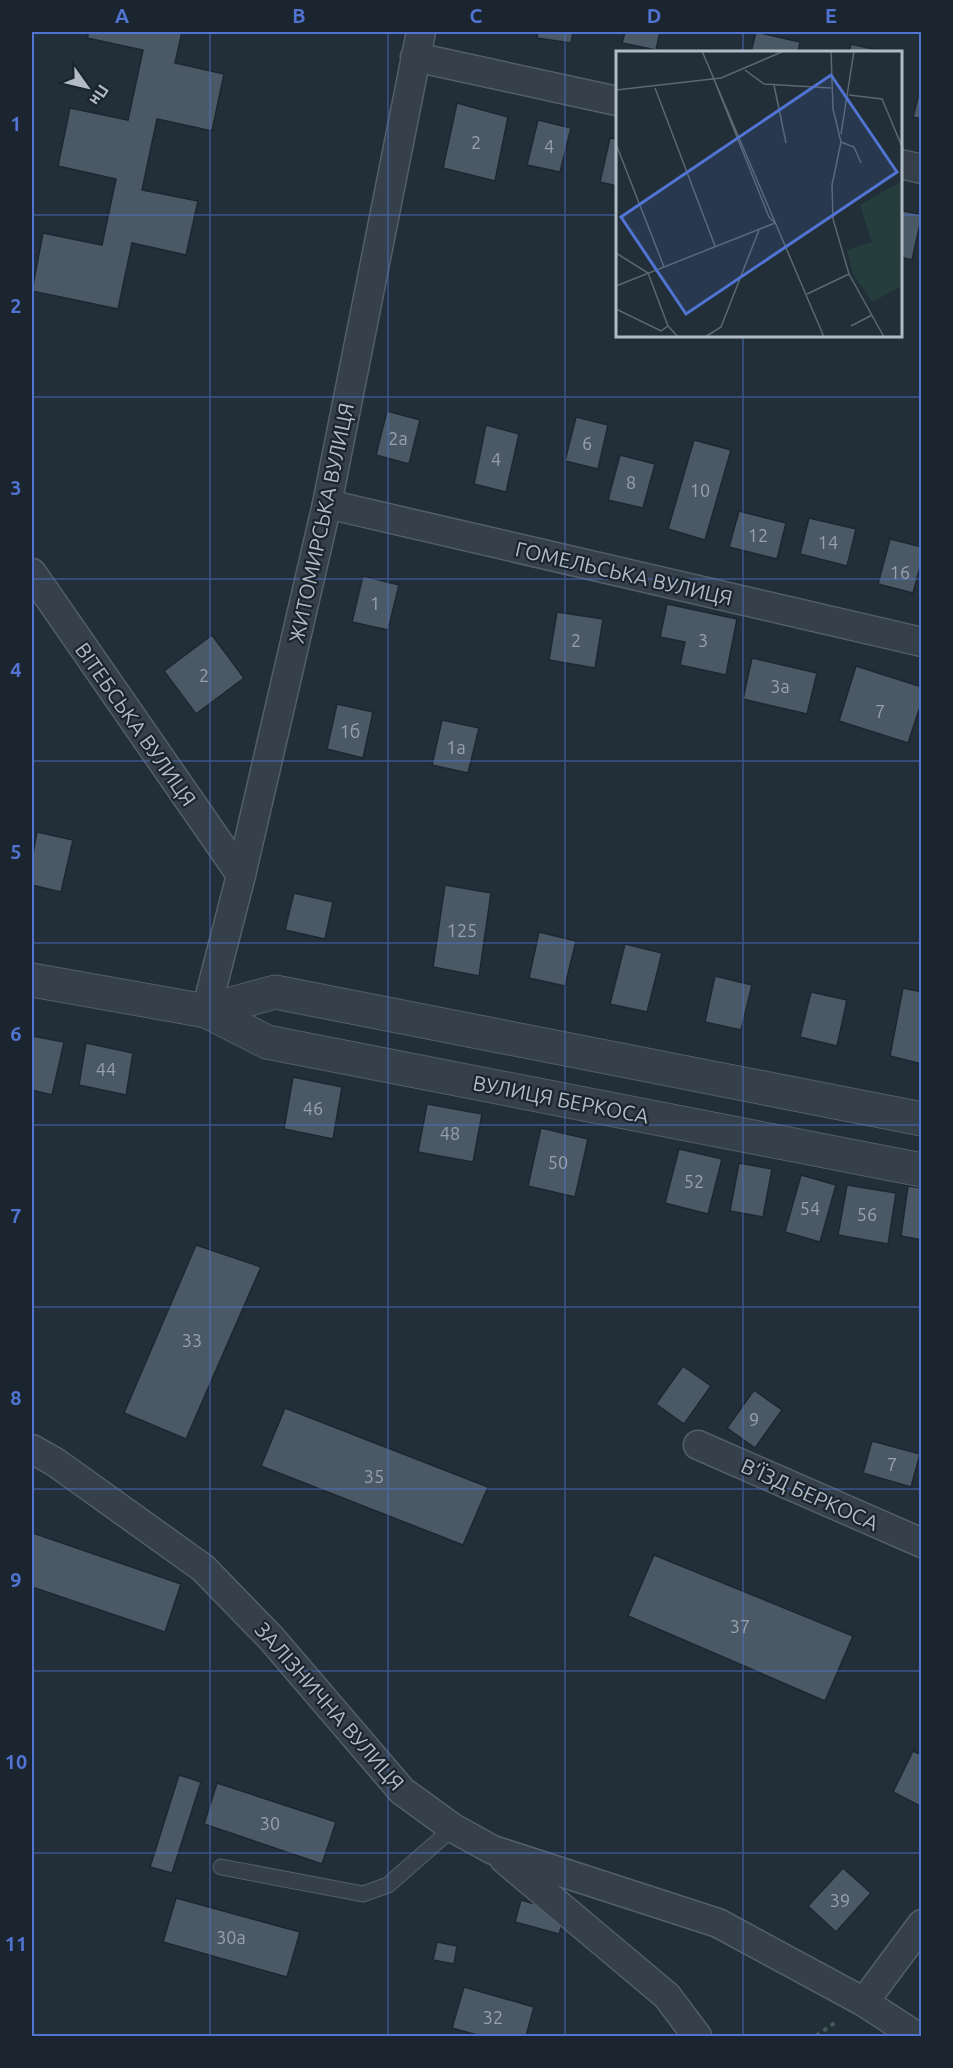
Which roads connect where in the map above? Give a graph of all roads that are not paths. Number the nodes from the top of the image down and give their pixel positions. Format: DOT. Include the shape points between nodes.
graph roads {
  1 [pos="418,44"];
  2 [pos="616,102"];
  3 [pos="902,164"];
  4 [pos="921,169"];
  5 [pos="327,504"];
  6 [pos="32,573"];
  7 [pos="921,642"];
  8 [pos="241,875"];
  9 [pos="32,980"];
  10 [pos="206,1011"];
  11 [pos="921,1119"];
  12 [pos="921,1170"];
  13 [pos="698,1445"];
  14 [pos="32,1449"];
  15 [pos="921,1543"];
  16 [pos="453,1828"];
  17 [pos="493,1850"];
  18 [pos="221,1867"];
  19 [pos="921,1924"];
  20 [pos="864,2002"];
  21 [pos="697,2037"];
  22 [pos="916,2037"];
  1 -- 2 [label="street"];
  1 -- 5 [label="street, ЖИТОМИРСЬКА ВУЛИЦЯ"];
  3 -- 4 [label="street"];
  5 -- 7 [label="street, ГОМЕЛЬСЬКА ВУЛИЦЯ"];
  5 -- 8 [label="street, ЖИТОМИРСЬКА ВУЛИЦЯ"];
  6 -- 8 [label="street, ВІТЕБСЬКА ВУЛИЦЯ"];
  8 -- 10 [label="street, ЖИТОМИРСЬКА ВУЛИЦЯ"];
  9 -- 10 [label="street, ВУЛИЦЯ БЕРКОСА"];
  10 -- 11 [label="street, ВУЛИЦЯ БЕРКОСА" via="275,992"];
  10 -- 12 [label="street, ВУЛИЦЯ БЕРКОСА" via="267,1042"];
  13 -- 15 [label="street, В’ЇЗД БЕРКОСА"];
  14 -- 16 [label="street, ЗАЛІЗНИЧНА ВУЛИЦЯ" via="203,1568 271,1638 402,1791"];
  16 -- 17 [label="street, ЗАЛІЗНИЧНА ВУЛИЦЯ"];
  16 -- 18 [label="lane" via="387,1885 363,1894"];
  17 -- 20 [label="street, ЗАЛІЗНИЧНА ВУЛИЦЯ" via="718,1923"];
  17 -- 21 [label="street" via="667,1996"];
  19 -- 20 [label="street"];
  20 -- 22 [label="street, ЗАЛІЗНИЧНА ВУЛИЦЯ"];
}
